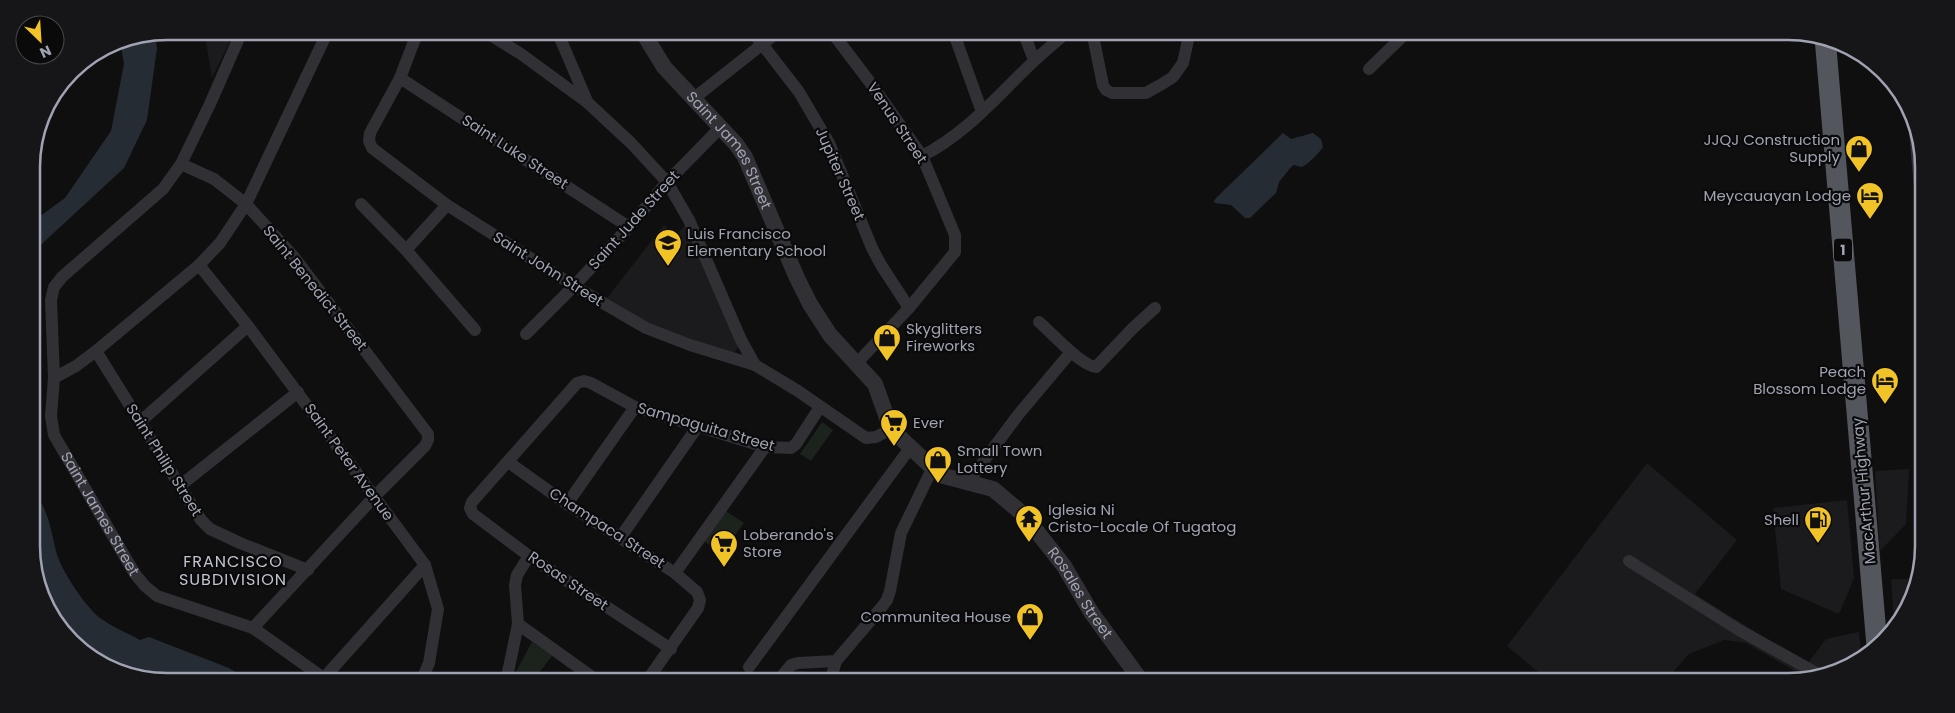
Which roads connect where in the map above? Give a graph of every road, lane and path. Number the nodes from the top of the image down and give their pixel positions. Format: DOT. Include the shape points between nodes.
graph roads {
  1 [pos="238,40"];
  2 [pos="324,40"];
  3 [pos="415,40"];
  4 [pos="498,40"];
  5 [pos="561,40"];
  6 [pos="648,40"];
  7 [pos="760,40"];
  8 [pos="768,40"];
  9 [pos="838,40"];
  10 [pos="956,40"];
  11 [pos="1026,40"];
  12 [pos="1057,40"];
  13 [pos="1094,40"];
  14 [pos="1188,40"];
  15 [pos="1399,40"];
  16 [pos="763,44"];
  17 [pos="1827,46"];
  18 [pos="1034,60"];
  19 [pos="1369,69"];
  20 [pos="400,78"];
  21 [pos="693,99"];
  22 [pos="588,103"];
  23 [pos="982,112"];
  24 [pos="720,128"];
  25 [pos="922,156"];
  26 [pos="181,164"];
  27 [pos="667,182"];
  28 [pos="246,204"];
  29 [pos="361,204"];
  30 [pos="447,205"];
  31 [pos="629,227"];
  32 [pos="406,250"];
  33 [pos="199,264"];
  34 [pos="574,286"];
  35 [pos="908,308"];
  36 [pos="1155,308"];
  37 [pos="1039,322"];
  38 [pos="248,326"];
  39 [pos="475,330"];
  40 [pos="526,334"];
  41 [pos="96,351"];
  42 [pos="1071,352"];
  43 [pos="857,364"];
  44 [pos="755,365"];
  45 [pos="54,378"];
  46 [pos="298,392"];
  47 [pos="635,407"];
  48 [pos="820,407"];
  49 [pos="141,421"];
  50 [pos="698,426"];
  51 [pos="891,429"];
  52 [pos="765,447"];
  53 [pos="910,448"];
  54 [pos="508,462"];
  55 [pos="932,468"];
  56 [pos="968,482"];
  57 [pos="181,485"];
  58 [pos="375,496"];
  59 [pos="567,504"];
  60 [pos="620,538"];
  61 [pos="529,556"];
  62 [pos="1629,561"];
  63 [pos="425,565"];
  64 [pos="308,570"];
  65 [pos="675,573"];
  66 [pos="518,624"];
  67 [pos="254,628"];
  68 [pos="1876,637"];
  69 [pos="671,649"];
  70 [pos="836,661"];
  71 [pos="749,667"];
  72 [pos="1812,671"];
  73 [pos="316,673"];
  74 [pos="332,673"];
  75 [pos="425,673"];
  76 [pos="508,673"];
  77 [pos="586,673"];
  78 [pos="653,673"];
  79 [pos="785,673"];
  80 [pos="833,673"];
  81 [pos="1135,673"];
  1 -- 26 [label="street, Saint James Street"];
  2 -- 28 [label="street"];
  3 -- 20 [label="street"];
  4 -- 22 [label="street"];
  5 -- 22 [label="street"];
  6 -- 21 [label="street, Saint James Street" via="664,67"];
  7 -- 16 [label="street, Jupiter Street"];
  8 -- 16 [label="street"];
  9 -- 25 [label="street, Venus Street"];
  10 -- 23 [label="street"];
  11 -- 18 [label="street"];
  12 -- 18 [label="street"];
  13 -- 14 [label="street" via="1103,85 1112,93 1146,93 1173,77 1183,63"];
  15 -- 19 [label="street"];
  16 -- 21 [label="street"];
  16 -- 35 [label="street, Jupiter Street" via="799,92 829,143 872,248"];
  17 -- 68 [label="highway, MacArthur Highway / 1"];
  18 -- 23 [label="street"];
  20 -- 30 [label="street, Saint John Street" via="370,133 369,141 372,148"];
  20 -- 31 [label="street, Saint Luke Street"];
  21 -- 24 [label="street, Saint James Street"];
  22 -- 27 [label="street"];
  23 -- 25 [label="street" via="941,146"];
  24 -- 27 [label="street, Saint Jude Street"];
  24 -- 43 [label="street, Saint James Street" via="745,157 814,310 830,335"];
  25 -- 35 [label="street, Venus Street" via="955,235 956,252"];
  26 -- 28 [label="street, Saint Benedict Street" via="214,179"];
  26 -- 45 [label="street, Saint James Street" via="163,188 54,287 50,300"];
  27 -- 31 [label="street, Saint Jude Street"];
  27 -- 44 [label="street" via="689,220"];
  28 -- 33 [label="street" via="220,243"];
  28 -- 58 [label="street, Saint Benedict Street" via="294,257 428,434 425,446"];
  29 -- 32 [label="street"];
  30 -- 32 [label="street"];
  30 -- 34 [label="street, Saint John Street"];
  31 -- 34 [label="street, Saint Jude Street"];
  32 -- 39 [label="street"];
  33 -- 38 [label="street, Saint Peter Avenue"];
  33 -- 41 [label="street"];
  34 -- 40 [label="street, Saint Jude Street"];
  34 -- 44 [label="street, Saint John Street" via="646,328"];
  35 -- 43 [label="street, Venus Street"];
  36 -- 42 [label="street" via="1096,368"];
  37 -- 42 [label="street"];
  38 -- 46 [label="street, Saint Peter Avenue"];
  38 -- 49 [label="street"];
  41 -- 45 [label="street"];
  41 -- 49 [label="street, Saint Philip Street"];
  42 -- 56 [label="street"];
  43 -- 51 [label="street, Saint James Street" via="875,384"];
  44 -- 48 [label="street"];
  45 -- 67 [label="street, Saint James Street" via="51,416 54,435 135,574 157,596"];
  46 -- 57 [label="street"];
  46 -- 58 [label="street, Saint Peter Avenue"];
  47 -- 50 [label="street, Sampaguita Street"];
  47 -- 54 [label="street, Sampaguita Street" via="591,383 577,383"];
  47 -- 59 [label="street"];
  48 -- 51 [label="street" via="866,438"];
  48 -- 52 [label="street, Sampaguita Street" via="791,448"];
  49 -- 57 [label="street, Saint Philip Street"];
  50 -- 52 [label="street, Sampaguita Street"];
  50 -- 60 [label="street"];
  51 -- 53 [label="street, Rosales Street"];
  52 -- 65 [label="street"];
  53 -- 55 [label="street, Rosales Street"];
  53 -- 71 [label="street"];
  54 -- 59 [label="street, Champaca Street"];
  54 -- 61 [label="street, Rosas Street" via="470,508 473,514"];
  55 -- 56 [label="street, Rosales Street" via="949,479"];
  55 -- 70 [label="street" via="901,533 887,600"];
  56 -- 81 [label="street, Rosales Street" via="992,489 1024,514 1064,566 1091,612"];
  57 -- 64 [label="street, Saint Philip Street" via="195,511 210,528"];
  58 -- 63 [label="street, Saint Peter Avenue"];
  58 -- 64 [label="street"];
  59 -- 60 [label="street, Champaca Street"];
  60 -- 65 [label="street, Champaca Street"];
  61 -- 66 [label="street" via="517,575 515,585"];
  61 -- 69 [label="street, Rosas Street"];
  62 -- 72 [label="street" via="1739,630"];
  63 -- 74 [label="street"];
  63 -- 75 [label="street, Saint Peter Avenue" via="438,609"];
  64 -- 67 [label="street"];
  65 -- 69 [label="street, Champaca Street" via="697,592 700,600"];
  66 -- 76 [label="street"];
  66 -- 77 [label="street"];
  67 -- 73 [label="street"];
  69 -- 78 [label="street"];
  70 -- 79 [label="street" via="798,663"];
  70 -- 80 [label="street"];
}
